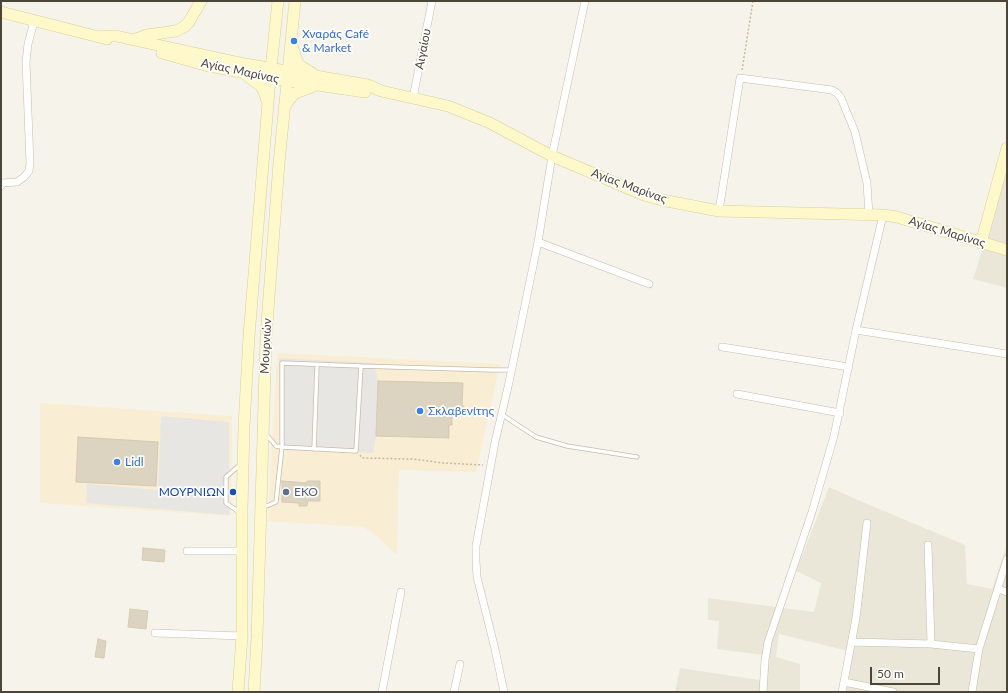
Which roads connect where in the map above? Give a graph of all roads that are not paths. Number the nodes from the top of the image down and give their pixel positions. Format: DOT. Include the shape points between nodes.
graph roads {
  1 [pos="201,1"];
  2 [pos="278,1"];
  3 [pos="295,1"];
  4 [pos="432,1"];
  5 [pos="585,1"];
  6 [pos="1,12"];
  7 [pos="34,21"];
  8 [pos="102,36"];
  9 [pos="134,39"];
  10 [pos="291,41"];
  11 [pos="274,43"];
  12 [pos="244,68"];
  13 [pos="270,73"];
  14 [pos="287,75"];
  15 [pos="317,80"];
  16 [pos="413,98"];
  17 [pos="268,106"];
  18 [pos="284,108"];
  19 [pos="1007,148"];
  20 [pos="552,156"];
  21 [pos="1,184"];
  22 [pos="719,211"];
  23 [pos="869,215"];
  24 [pos="883,215"];
  25 [pos="538,242"];
  26 [pos="981,243"];
  27 [pos="1007,250"];
  28 [pos="649,284"];
  29 [pos="856,330"];
  30 [pos="722,347"];
  31 [pos="1007,354"];
  32 [pos="317,365"];
  33 [pos="361,366"];
  34 [pos="849,367"];
  35 [pos="511,370"];
  36 [pos="738,394"];
  37 [pos="840,413"];
  38 [pos="501,414"];
  39 [pos="263,430"];
  40 [pos="282,447"];
  41 [pos="314,449"];
  42 [pos="637,457"];
  43 [pos="243,462"];
  44 [pos="261,509"];
  45 [pos="242,514"];
  46 [pos="867,523"];
  47 [pos="928,545"];
  48 [pos="187,551"];
  49 [pos="242,551"];
  50 [pos="1007,559"];
  51 [pos="998,589"];
  52 [pos="401,592"];
  53 [pos="1007,592"];
  54 [pos="155,633"];
  55 [pos="242,636"];
  56 [pos="852,642"];
  57 [pos="931,644"];
  58 [pos="979,649"];
  59 [pos="460,664"];
  60 [pos="844,682"];
  61 [pos="238,692"];
  62 [pos="254,692"];
  63 [pos="382,692"];
  64 [pos="454,692"];
  65 [pos="504,692"];
  66 [pos="763,692"];
  67 [pos="842,692"];
  68 [pos="893,692"];
  69 [pos="972,692"];
  1 -- 9 [label="main road" via="189,22 176,32"];
  2 -- 11 [label="main road, Μουρνιών"];
  3 -- 10 [label="main road, Μουρνιών"];
  4 -- 16 [label="street, Αιγαίου"];
  5 -- 20 [label="street"];
  6 -- 7 [label="main road, Αγίας Μαρίνας"];
  7 -- 8 [label="main road, Αγίας Μαρίνας"];
  7 -- 21 [label="street" via="26,62 29,171 17,182"];
  8 -- 9 [label="main road, Αγίας Μαρίνας"];
  8 -- 12 [label="main road, Αγίας Μαρίνας" via="114,41"];
  9 -- 12 [label="main road, Αγίας Μαρίνας"];
  10 -- 14 [label="main road, Μουρνιών"];
  10 -- 15 [label="main road" via="300,66"];
  11 -- 12 [label="main road" via="263,58"];
  11 -- 13 [label="main road, Μουρνιών"];
  12 -- 13 [label="main road, Αγίας Μαρίνας"];
  12 -- 17 [label="main road" via="261,86"];
  13 -- 14 [label="main road, Αγίας Μαρίνας"];
  13 -- 17 [label="main road, Μουρνιών"];
  14 -- 15 [label="main road, Αγίας Μαρίνας"];
  14 -- 18 [label="main road, Μουρνιών"];
  15 -- 16 [label="main road, Αγίας Μαρίνας" via="368,85 381,91"];
  15 -- 18 [label="main road" via="295,93"];
  16 -- 20 [label="main road, Αγίας Μαρίνας" via="448,106 490,123"];
  17 -- 43 [label="main road, Μουρνιών" via="249,336"];
  18 -- 39 [label="main road, Μουρνιών" via="270,272"];
  19 -- 26 [label="main road"];
  20 -- 22 [label="main road, Αγίας Μαρίνας" via="644,195"];
  20 -- 25 [label="street"];
  22 -- 23 [label="main road, Αγίας Μαρίνας"];
  22 -- 23 [label="street" via="740,78 832,90 837,93 855,132 867,183"];
  23 -- 24 [label="main road, Αγίας Μαρίνας"];
  24 -- 26 [label="main road, Αγίας Μαρίνας"];
  24 -- 29 [label="street"];
  25 -- 28 [label="street"];
  25 -- 35 [label="street"];
  26 -- 27 [label="main road, Αγίας Μαρίνας"];
  29 -- 31 [label="street"];
  29 -- 34 [label="street"];
  30 -- 34 [label="street"];
  32 -- 33 [label="lane"];
  32 -- 40 [label="lane" via="282,363"];
  32 -- 41 [label="lane"];
  33 -- 35 [label="lane"];
  33 -- 41 [label="lane" via="356,451"];
  34 -- 37 [label="street"];
  35 -- 38 [label="street"];
  36 -- 37 [label="street"];
  37 -- 66 [label="street" via="812,512 772,628 765,660"];
  38 -- 42 [label="lane" via="536,437 567,446"];
  38 -- 65 [label="street" via="476,546 476,561 477,577"];
  39 -- 40 [label="lane" via="276,446"];
  39 -- 44 [label="main road, Μουρνιών"];
  40 -- 41 [label="lane"];
  40 -- 44 [label="lane" via="276,502"];
  43 -- 45 [label="main road, Μουρνιών"];
  43 -- 45 [label="lane" via="226,477 226,503"];
  44 -- 62 [label="main road, Μουρνιών"];
  45 -- 49 [label="main road, Μουρνιών"];
  46 -- 56 [label="street"];
  47 -- 57 [label="street"];
  48 -- 49 [label="street"];
  49 -- 55 [label="main road, Μουρνιών"];
  50 -- 51 [label="street"];
  51 -- 53 [label="street"];
  51 -- 58 [label="street"];
  52 -- 63 [label="street"];
  54 -- 55 [label="street"];
  55 -- 61 [label="main road, Μουρνιών"];
  56 -- 57 [label="street"];
  56 -- 60 [label="street"];
  57 -- 58 [label="street"];
  58 -- 69 [label="street"];
  59 -- 64 [label="street"];
  60 -- 67 [label="street"];
  60 -- 68 [label="street"];
}
